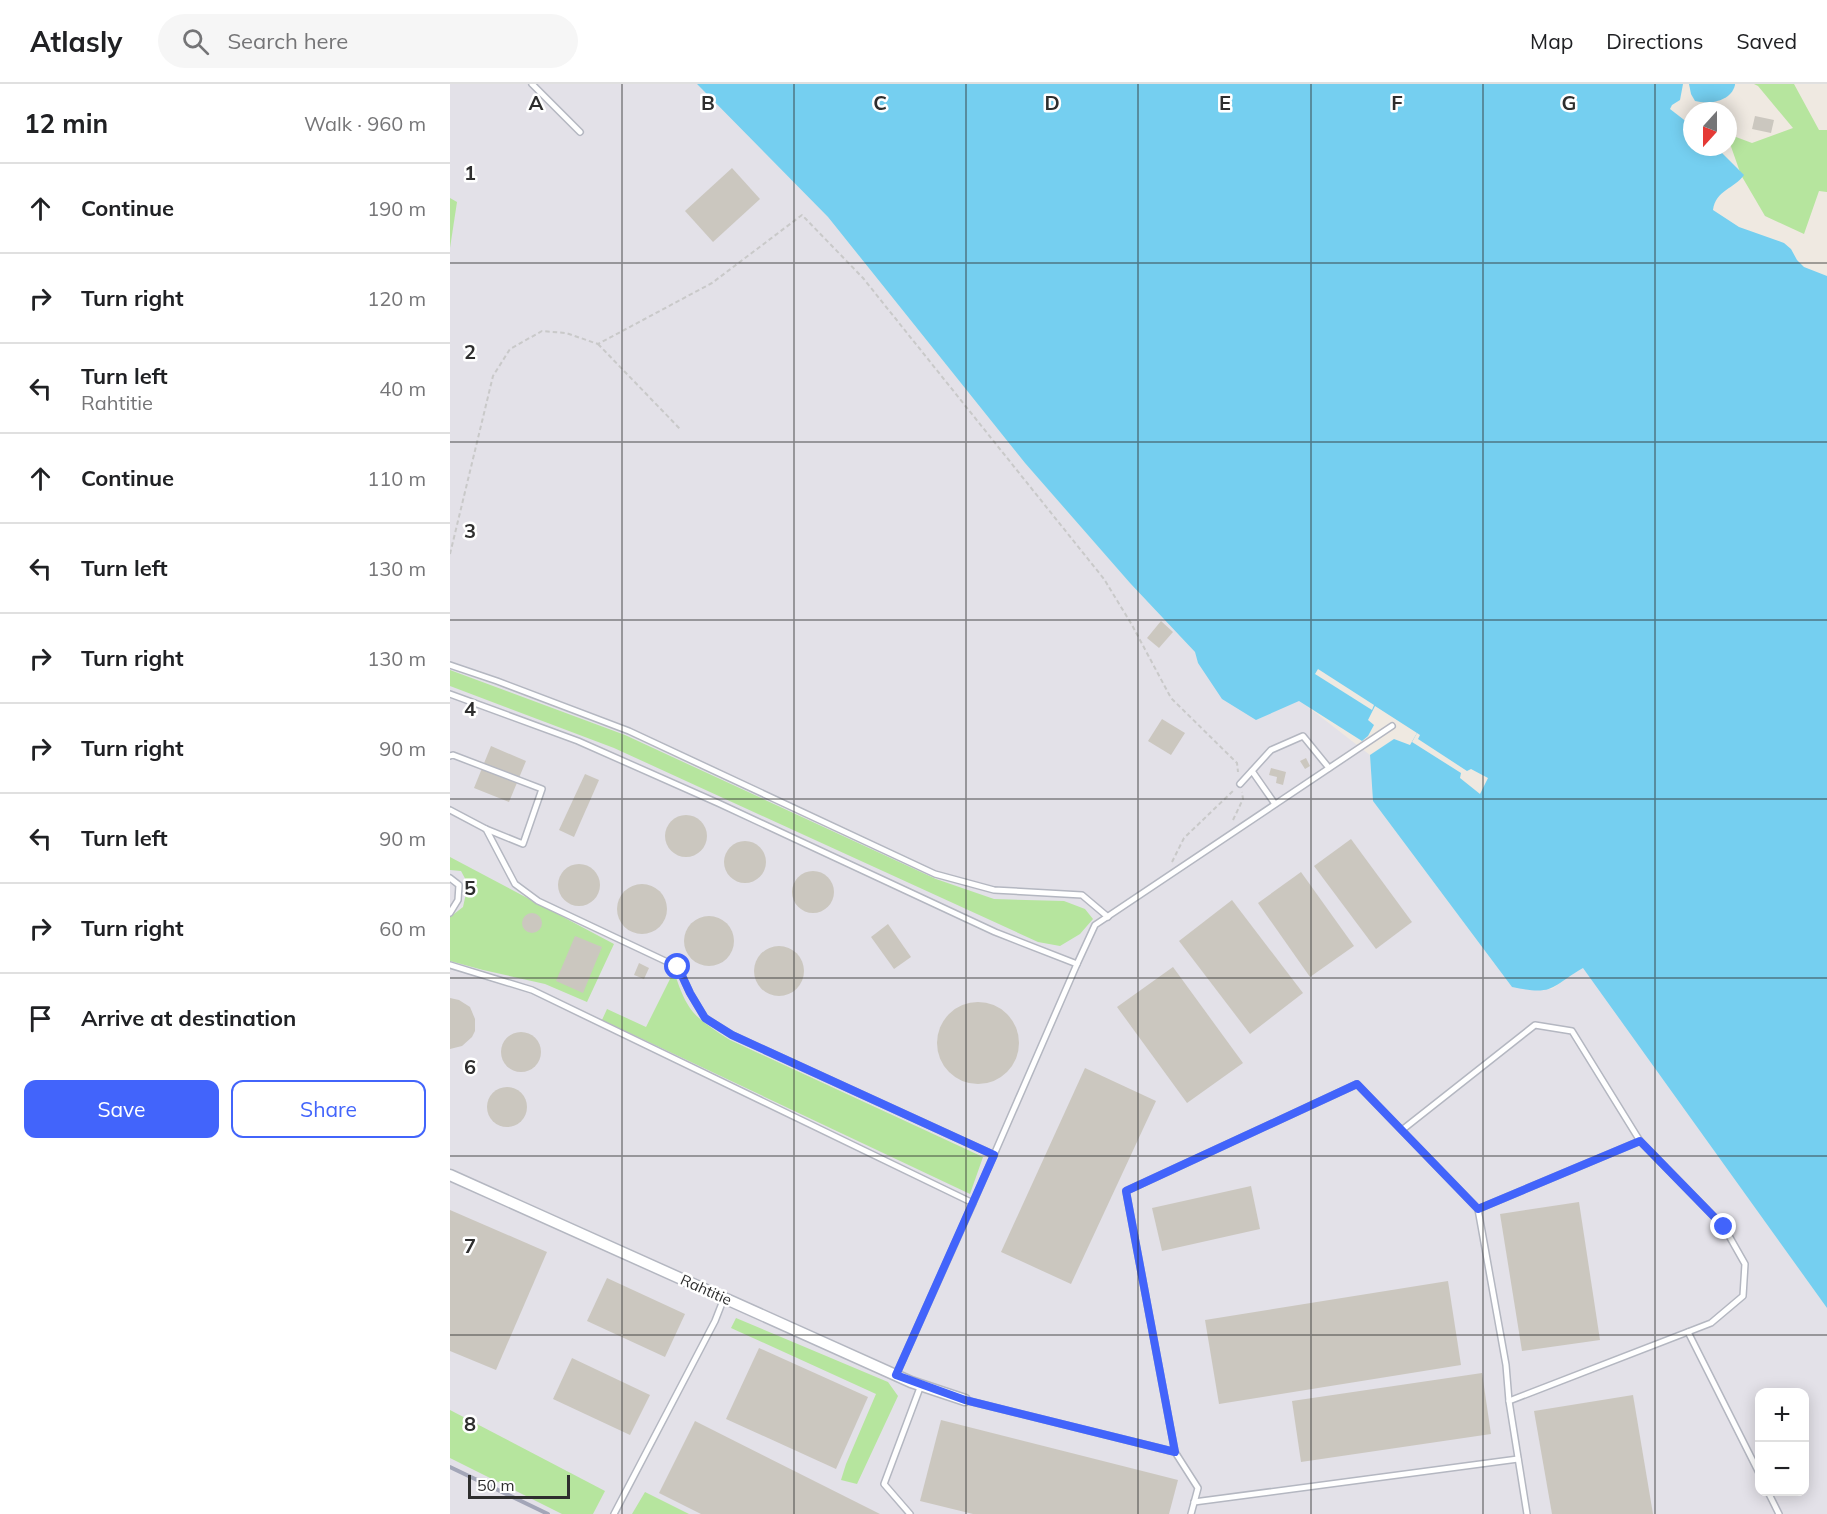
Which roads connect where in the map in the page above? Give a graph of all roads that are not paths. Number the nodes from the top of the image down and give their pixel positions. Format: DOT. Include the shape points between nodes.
graph roads {
  1 [pos="532,84"];
  2 [pos="580,132"];
  3 [pos="450,665"];
  4 [pos="450,694"];
  5 [pos="1392,726"];
  6 [pos="450,756"];
  7 [pos="1329,768"];
  8 [pos="1252,771"];
  9 [pos="1240,784"];
  10 [pos="1275,804"];
  11 [pos="450,810"];
  12 [pos="486,829"];
  13 [pos="450,878"];
  14 [pos="450,913"];
  15 [pos="1108,917"];
  16 [pos="1077,964"];
  17 [pos="450,965"];
  18 [pos="1402,1130"];
  19 [pos="1640,1141"];
  20 [pos="994,1155"];
  21 [pos="450,1174"];
  22 [pos="973,1203"];
  23 [pos="1478,1209"];
  24 [pos="724,1298"];
  25 [pos="1688,1332"];
  26 [pos="896,1375"];
  27 [pos="921,1385"];
  28 [pos="965,1400"];
  29 [pos="1509,1401"];
  30 [pos="1175,1452"];
  31 [pos="1518,1459"];
  32 [pos="1755,1465"];
  33 [pos="1770,1496"];
  34 [pos="1194,1502"];
  35 [pos="614,1514"];
  36 [pos="910,1514"];
  37 [pos="1191,1514"];
  38 [pos="1527,1514"];
  39 [pos="1779,1514"];
  1 -- 2 [label="lane"];
  3 -- 15 [label="lane" via="628,731 935,874 994,890 1082,895"];
  4 -- 16 [label="lane" via="578,741 995,932"];
  5 -- 7 [label="lane"];
  6 -- 12 [label="lane" via="542,789 523,844"];
  7 -- 8 [label="lane" via="1303,736 1271,750"];
  7 -- 10 [label="lane"];
  8 -- 9 [label="lane"];
  8 -- 10 [label="lane"];
  10 -- 15 [label="lane"];
  11 -- 12 [label="lane"];
  12 -- 20 [label="lane" via="515,884 538,901 678,967 705,1018 732,1035"];
  13 -- 14 [label="lane" via="459,885 458,900"];
  15 -- 16 [label="lane" via="1095,925"];
  16 -- 20 [label="lane"];
  17 -- 22 [label="lane" via="532,990"];
  18 -- 19 [label="lane" via="1535,1025 1572,1031"];
  18 -- 23 [label="lane"];
  18 -- 30 [label="lane" via="1357,1084 1126,1191"];
  19 -- 23 [label="lane"];
  19 -- 25 [label="lane" via="1724,1227 1745,1263 1743,1296 1711,1323"];
  20 -- 22 [label="lane"];
  21 -- 24 [label="street, Rahtitie"];
  22 -- 26 [label="lane"];
  23 -- 29 [label="lane"];
  24 -- 26 [label="street, Rahtitie"];
  24 -- 35 [label="lane"];
  25 -- 29 [label="lane"];
  25 -- 32 [label="lane"];
  26 -- 27 [label="street, Rahtitie"];
  27 -- 28 [label="street, Rahtitie"];
  27 -- 36 [label="lane" via="885,1484"];
  28 -- 30 [label="lane"];
  29 -- 31 [label="lane"];
  30 -- 34 [label="lane" via="1198,1488"];
  31 -- 34 [label="lane"];
  31 -- 38 [label="lane"];
  33 -- 39 [label="lane"];
  34 -- 37 [label="lane"];
}
